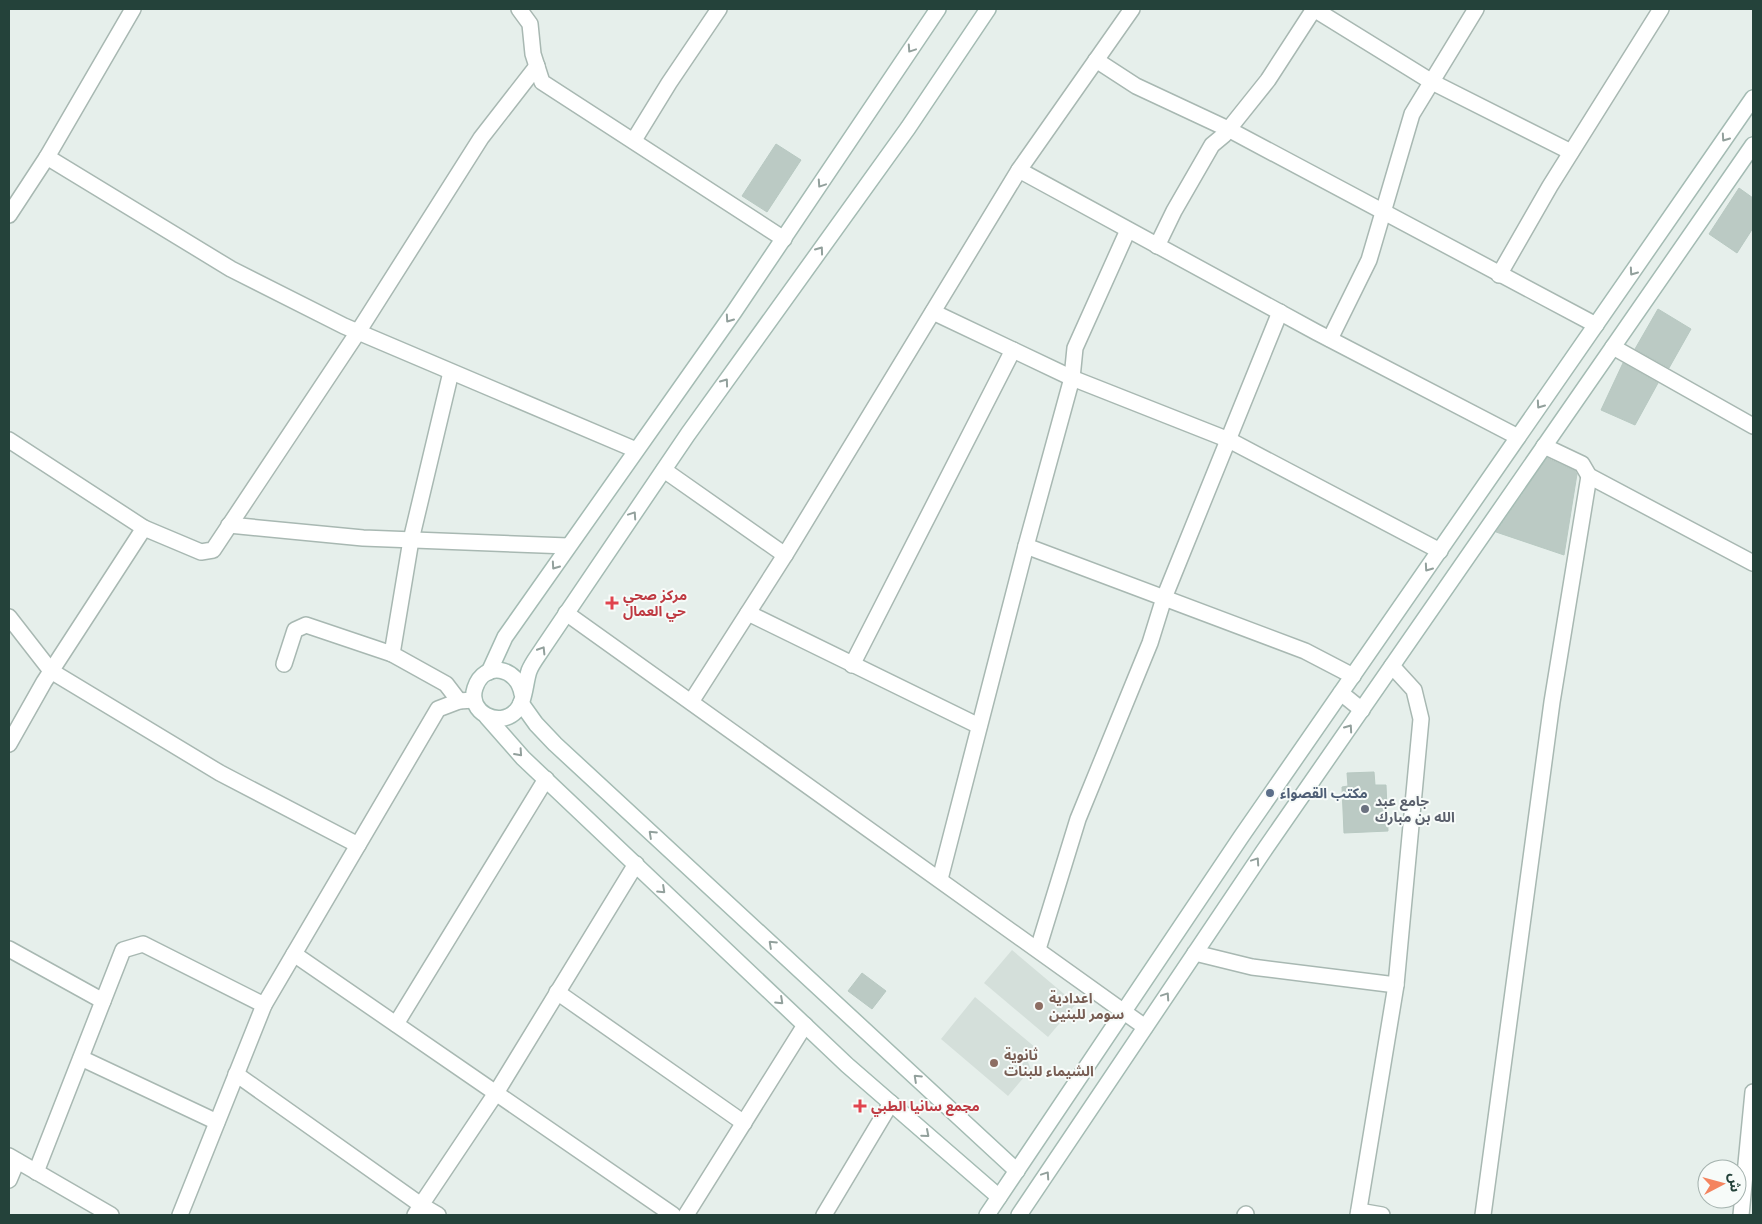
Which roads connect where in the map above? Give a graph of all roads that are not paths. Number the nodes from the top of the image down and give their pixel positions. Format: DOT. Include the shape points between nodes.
graph roads {
  1 [pos="133,9"];
  2 [pos="519,9"];
  3 [pos="719,9"];
  4 [pos="938,9"];
  5 [pos="988,9"];
  6 [pos="1132,9"];
  7 [pos="1314,9"];
  8 [pos="1476,9"];
  9 [pos="1656,11"];
  10 [pos="1332,13"];
  11 [pos="1096,60"];
  12 [pos="537,66"];
  13 [pos="1432,82"];
  14 [pos="1753,98"];
  15 [pos="1228,129"];
  16 [pos="634,140"];
  17 [pos="1753,145"];
  18 [pos="1571,152"];
  19 [pos="47,157"];
  20 [pos="1019,170"];
  21 [pos="1385,213"];
  22 [pos="9,215"];
  23 [pos="1128,230"];
  24 [pos="784,239"];
  25 [pos="1158,246"];
  26 [pos="1499,275"];
  27 [pos="933,312"];
  28 [pos="1280,312"];
  29 [pos="1596,325"];
  30 [pos="358,332"];
  31 [pos="1330,339"];
  32 [pos="1613,347"];
  33 [pos="1014,350"];
  34 [pos="451,372"];
  35 [pos="1072,378"];
  36 [pos="1753,426"];
  37 [pos="1518,437"];
  38 [pos="9,440"];
  39 [pos="1229,440"];
  40 [pos="1544,446"];
  41 [pos="636,450"];
  42 [pos="664,470"];
  43 [pos="1589,476"];
  44 [pos="229,525"];
  45 [pos="144,528"];
  46 [pos="411,540"];
  47 [pos="568,546"];
  48 [pos="1026,546"];
  49 [pos="1440,551"];
  50 [pos="785,555"];
  51 [pos="1753,563"];
  52 [pos="1164,598"];
  53 [pos="566,613"];
  54 [pos="748,613"];
  55 [pos="9,617"];
  56 [pos="392,654"];
  57 [pos="284,664"];
  58 [pos="852,665"];
  59 [pos="1392,666"];
  60 [pos="51,671"];
  61 [pos="489,672"];
  62 [pos="1353,676"];
  63 [pos="1341,693"];
  64 [pos="522,698"];
  65 [pos="474,700"];
  66 [pos="459,701"];
  67 [pos="691,702"];
  68 [pos="1362,710"];
  69 [pos="487,717"];
  70 [pos="980,726"];
  71 [pos="9,744"];
  72 [pos="546,779"];
  73 [pos="358,845"];
  74 [pos="636,864"];
  75 [pos="940,879"];
  76 [pos="9,949"];
  77 [pos="1038,949"];
  78 [pos="1195,953"];
  79 [pos="294,954"];
  80 [pos="1396,985"];
  81 [pos="557,992"];
  82 [pos="103,1000"];
  83 [pos="264,1005"];
  84 [pos="1124,1011"];
  85 [pos="396,1024"];
  86 [pos="805,1025"];
  87 [pos="1145,1027"];
  88 [pos="80,1058"];
  89 [pos="236,1074"];
  90 [pos="1753,1092"];
  91 [pos="496,1093"];
  92 [pos="891,1103"];
  93 [pos="217,1122"];
  94 [pos="744,1122"];
  95 [pos="13,1159"];
  96 [pos="1016,1171"];
  97 [pos="36,1172"];
  98 [pos="9,1180"];
  99 [pos="999,1197"];
  100 [pos="418,1210"];
  101 [pos="1359,1213"];
  102 [pos="111,1215"];
  103 [pos="180,1215"];
  104 [pos="438,1215"];
  105 [pos="673,1215"];
  106 [pos="686,1215"];
  107 [pos="824,1215"];
  108 [pos="987,1215"];
  109 [pos="1019,1215"];
  110 [pos="1382,1215"];
  111 [pos="1482,1215"];
  112 [pos="1742,1215"];
  1 -- 19 [label="street"];
  2 -- 12 [label="street" via="530,24"];
  3 -- 16 [label="street"];
  4 -- 24 [label="street, one-way"];
  42 -- 5 [label="street, one-way" via="908,128"];
  6 -- 11 [label="street"];
  7 -- 10 [label="street"];
  7 -- 15 [label="street" via="1268,80"];
  8 -- 13 [label="street"];
  9 -- 18 [label="street"];
  10 -- 13 [label="street"];
  11 -- 15 [label="street" via="1136,86"];
  11 -- 20 [label="street"];
  12 -- 16 [label="street" via="542,82"];
  12 -- 30 [label="street" via="482,138"];
  13 -- 18 [label="street"];
  13 -- 21 [label="street" via="1412,114"];
  14 -- 29 [label="street, one-way"];
  15 -- 21 [label="street"];
  15 -- 25 [label="street" via="1212,145"];
  16 -- 24 [label="street"];
  17 -- 32 [label="street"];
  18 -- 26 [label="street"];
  19 -- 22 [label="street"];
  19 -- 30 [label="street" via="231,270"];
  20 -- 23 [label="street"];
  20 -- 27 [label="street"];
  21 -- 26 [label="street"];
  21 -- 31 [label="street" via="1369,260"];
  23 -- 25 [label="street"];
  23 -- 35 [label="street" via="1075,348"];
  24 -- 41 [label="street, one-way"];
  25 -- 28 [label="street"];
  26 -- 29 [label="street"];
  27 -- 33 [label="street"];
  27 -- 50 [label="street"];
  28 -- 31 [label="street"];
  28 -- 39 [label="street"];
  29 -- 37 [label="street, one-way"];
  30 -- 34 [label="street"];
  30 -- 44 [label="street"];
  31 -- 37 [label="street"];
  32 -- 36 [label="street"];
  32 -- 40 [label="street"];
  33 -- 35 [label="street"];
  33 -- 58 [label="street"];
  34 -- 41 [label="street"];
  34 -- 46 [label="street"];
  35 -- 39 [label="street"];
  35 -- 48 [label="street"];
  37 -- 49 [label="street"];
  38 -- 45 [label="street"];
  39 -- 49 [label="street"];
  39 -- 52 [label="street"];
  40 -- 43 [label="street" via="1582,464"];
  40 -- 59 [label="street"];
  41 -- 47 [label="street"];
  42 -- 50 [label="street"];
  53 -- 42 [label="street, one-way"];
  43 -- 51 [label="street"];
  43 -- 111 [label="street" via="1552,702"];
  44 -- 45 [label="street" via="213,550 201,552"];
  44 -- 46 [label="street"];
  45 -- 60 [label="street"];
  46 -- 47 [label="street"];
  46 -- 56 [label="street"];
  47 -- 61 [label="street, one-way" via="505,637"];
  48 -- 52 [label="street"];
  48 -- 70 [label="street"];
  49 -- 62 [label="street, one-way"];
  50 -- 54 [label="street"];
  52 -- 62 [label="street" via="1305,651"];
  52 -- 77 [label="street" via="1150,643 1078,819"];
  64 -- 53 [label="street, one-way" via="530,670"];
  53 -- 67 [label="street"];
  54 -- 58 [label="street"];
  54 -- 67 [label="street"];
  55 -- 60 [label="street"];
  56 -- 57 [label="street" via="306,625 295,630"];
  56 -- 66 [label="street" via="446,684"];
  58 -- 70 [label="street"];
  59 -- 68 [label="street"];
  59 -- 80 [label="street" via="1414,690 1421,719"];
  60 -- 71 [label="street"];
  60 -- 73 [label="street" via="220,773"];
  61 -- 64 [label="street" via="512,674"];
  61 -- 65 [label="street" via="477,683"];
  62 -- 63 [label="street"];
  63 -- 68 [label="street"];
  63 -- 84 [label="street"];
  64 -- 69 [label="street" via="517,710 503,719"];
  96 -- 64 [label="street, one-way" via="554,744 536,724"];
  65 -- 66 [label="street"];
  65 -- 69 [label="street"];
  66 -- 73 [label="street" via="438,709"];
  67 -- 75 [label="street"];
  78 -- 68 [label="street, one-way"];
  69 -- 72 [label="street, one-way"];
  70 -- 75 [label="street"];
  72 -- 74 [label="street"];
  72 -- 85 [label="street"];
  73 -- 79 [label="street"];
  74 -- 81 [label="street"];
  74 -- 86 [label="street, one-way"];
  75 -- 77 [label="street"];
  76 -- 82 [label="street"];
  77 -- 84 [label="street"];
  78 -- 80 [label="street" via="1252,967"];
  87 -- 78 [label="street, one-way"];
  79 -- 83 [label="street"];
  79 -- 85 [label="street"];
  80 -- 101 [label="street"];
  81 -- 91 [label="street"];
  81 -- 94 [label="street"];
  82 -- 83 [label="street" via="123,950 143,944"];
  82 -- 88 [label="street"];
  83 -- 89 [label="street"];
  84 -- 87 [label="street"];
  84 -- 96 [label="street"];
  85 -- 91 [label="street"];
  86 -- 92 [label="street"];
  86 -- 94 [label="street"];
  109 -- 87 [label="street, one-way"];
  88 -- 93 [label="street"];
  88 -- 97 [label="street"];
  89 -- 93 [label="street"];
  89 -- 100 [label="street"];
  90 -- 112 [label="street"];
  91 -- 100 [label="street"];
  91 -- 105 [label="street"];
  92 -- 99 [label="street, one-way"];
  92 -- 107 [label="street"];
  93 -- 103 [label="street"];
  94 -- 106 [label="street"];
  95 -- 97 [label="street"];
  95 -- 98 [label="street"];
  96 -- 99 [label="street"];
  97 -- 102 [label="street"];
  99 -- 108 [label="street"];
  100 -- 104 [label="street"];
  101 -- 110 [label="street"];
}
